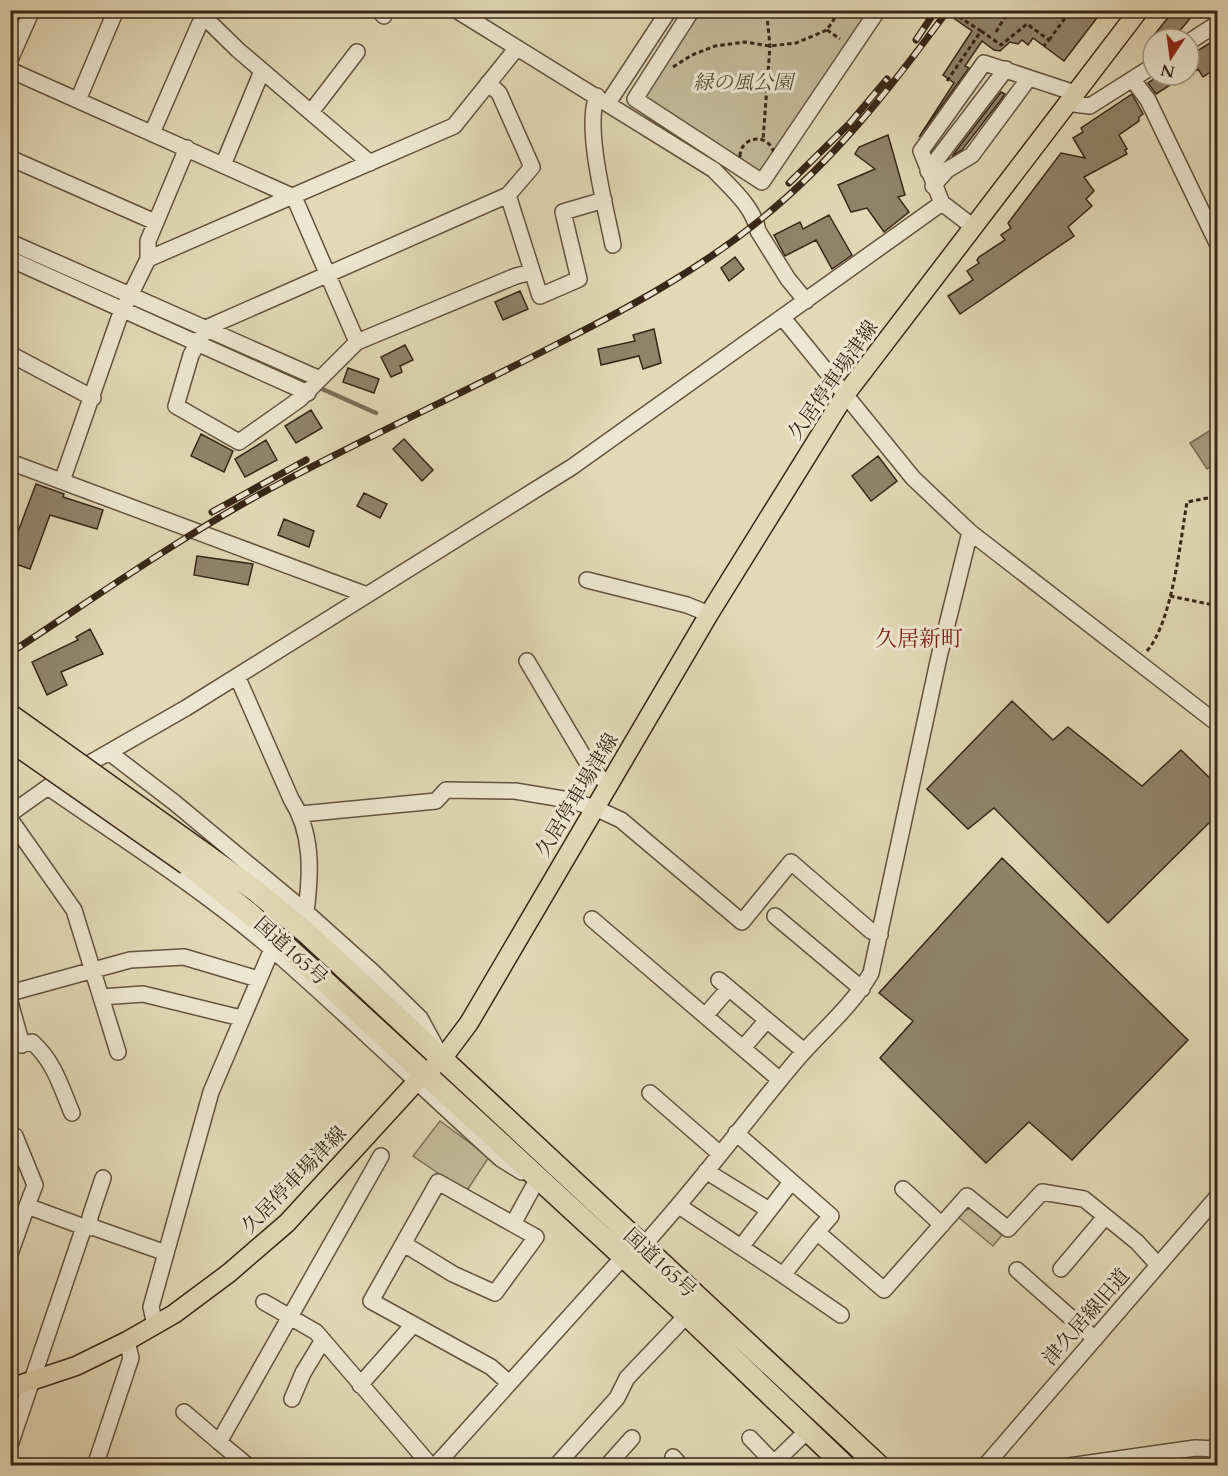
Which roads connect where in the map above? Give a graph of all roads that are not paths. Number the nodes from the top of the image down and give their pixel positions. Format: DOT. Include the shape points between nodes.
graph roads {
  1 [pos="32,10"];
  2 [pos="116,10"];
  3 [pos="456,10"];
  4 [pos="669,10"];
  5 [pos="692,10"];
  6 [pos="878,10"];
  7 [pos="1138,10"];
  8 [pos="201,14"];
  9 [pos="1218,23"];
  10 [pos="1201,34"];
  11 [pos="516,49"];
  12 [pos="357,52"];
  13 [pos="10,60"];
  14 [pos="10,70"];
  15 [pos="262,71"];
  16 [pos="1141,74"];
  17 [pos="1029,78"];
  18 [pos="1133,80"];
  19 [pos="488,83"];
  20 [pos="1070,98"];
  21 [pos="78,100"];
  22 [pos="602,100"];
  23 [pos="311,112"];
  24 [pos="152,133"];
  25 [pos="187,148"];
  26 [pos="10,158"];
  27 [pos="370,163"];
  28 [pos="223,165"];
  29 [pos="933,186"];
  30 [pos="508,195"];
  31 [pos="294,197"];
  32 [pos="604,200"];
  33 [pos="942,203"];
  34 [pos="155,222"];
  35 [pos="972,225"];
  36 [pos="10,242"];
  37 [pos="613,245"];
  38 [pos="1218,245"];
  39 [pos="10,259"];
  40 [pos="148,260"];
  41 [pos="532,272"];
  42 [pos="327,273"];
  43 [pos="806,301"];
  44 [pos="126,302"];
  45 [pos="783,318"];
  46 [pos="201,336"];
  47 [pos="357,342"];
  48 [pos="10,354"];
  49 [pos="314,386"];
  50 [pos="845,395"];
  51 [pos="93,398"];
  52 [pos="10,462"];
  53 [pos="62,481"];
  54 [pos="970,532"];
  55 [pos="587,580"];
  56 [pos="367,596"];
  57 [pos="709,614"];
  58 [pos="527,661"];
  59 [pos="237,676"];
  60 [pos="10,715"];
  61 [pos="1218,724"];
  62 [pos="10,740"];
  63 [pos="110,753"];
  64 [pos="609,785"];
  65 [pos="48,788"];
  66 [pos="595,808"];
  67 [pos="10,814"];
  68 [pos="301,814"];
  69 [pos="10,819"];
  70 [pos="193,857"];
  71 [pos="306,912"];
  72 [pos="775,916"];
  73 [pos="592,919"];
  74 [pos="880,935"];
  75 [pos="272,949"];
  76 [pos="93,971"];
  77 [pos="258,979"];
  78 [pos="862,988"];
  79 [pos="10,993"];
  80 [pos="101,997"];
  81 [pos="10,1002"];
  82 [pos="705,1016"];
  83 [pos="241,1018"];
  84 [pos="767,1020"];
  85 [pos="16,1046"];
  86 [pos="742,1048"];
  87 [pos="804,1050"];
  88 [pos="117,1052"];
  89 [pos="442,1059"];
  90 [pos="421,1079"];
  91 [pos="780,1080"];
  92 [pos="650,1093"];
  93 [pos="72,1113"];
  94 [pos="736,1133"];
  95 [pos="15,1136"];
  96 [pos="719,1154"];
  97 [pos="381,1156"];
  98 [pos="706,1171"];
  99 [pos="103,1178"];
  100 [pos="791,1182"];
  101 [pos="544,1185"];
  102 [pos="903,1189"];
  103 [pos="1217,1198"];
  104 [pos="27,1206"];
  105 [pos="679,1206"];
  106 [pos="770,1210"];
  107 [pos="1105,1216"];
  108 [pos="513,1224"];
  109 [pos="942,1225"];
  110 [pos="87,1227"];
  111 [pos="817,1232"];
  112 [pos="404,1244"];
  113 [pos="741,1247"];
  114 [pos="166,1252"];
  115 [pos="633,1252"];
  116 [pos="10,1254"];
  117 [pos="1158,1265"];
  118 [pos="1061,1269"];
  119 [pos="1017,1270"];
  120 [pos="783,1275"];
  121 [pos="264,1302"];
  122 [pos="687,1315"];
  123 [pos="841,1315"];
  124 [pos="289,1317"];
  125 [pos="155,1325"];
  126 [pos="412,1326"];
  127 [pos="1095,1339"];
  128 [pos="323,1340"];
  129 [pos="127,1341"];
  130 [pos="32,1381"];
  131 [pos="509,1383"];
  132 [pos="360,1385"];
  133 [pos="10,1388"];
  134 [pos="292,1399"];
  135 [pos="184,1412"];
  136 [pos="808,1430"];
  137 [pos="632,1438"];
  138 [pos="750,1438"];
  139 [pos="219,1442"];
  140 [pos="10,1445"];
  141 [pos="1218,1449"];
  142 [pos="565,1462"];
  143 [pos="773,1464"];
  144 [pos="95,1466"];
  145 [pos="248,1466"];
  146 [pos="433,1466"];
  147 [pos="607,1466"];
  148 [pos="846,1466"];
  149 [pos="879,1466"];
  150 [pos="985,1466"];
  151 [pos="1069,1466"];
  152 [pos="1214,1466"];
  1 -- 13 [label="street"];
  2 -- 21 [label="street"];
  3 -- 11 [label="street"];
  4 -- 22 [label="street"];
  5 -- 6 [label="street" via="635,99 762,182"];
  7 -- 20 [label="main road, 久居停車場津線"];
  8 -- 15 [label="street"];
  8 -- 24 [label="street"];
  9 -- 10 [label="street"];
  11 -- 19 [label="street"];
  11 -- 22 [label="street"];
  12 -- 23 [label="street"];
  14 -- 21 [label="street"];
  15 -- 23 [label="street"];
  15 -- 28 [label="street"];
  16 -- 18 [label="street"];
  17 -- 20 [label="street"];
  17 -- 29 [label="street" via="972,155 948,170"];
  17 -- 29 [label="street" via="984,63 921,151"];
  18 -- 20 [label="street" via="1090,106"];
  18 -- 38 [label="street" via="1148,100"];
  19 -- 27 [label="street" via="454,126"];
  19 -- 30 [label="street" via="499,93 532,167"];
  20 -- 35 [label="main road, 久居停車場津線"];
  21 -- 24 [label="street"];
  22 -- 32 [label="street" via="593,107 593,122"];
  22 -- 43 [label="street" via="714,170 744,202 788,279"];
  23 -- 27 [label="street"];
  24 -- 25 [label="street"];
  25 -- 28 [label="street"];
  25 -- 34 [label="street"];
  26 -- 34 [label="street"];
  27 -- 31 [label="street"];
  28 -- 31 [label="street"];
  29 -- 33 [label="street"];
  30 -- 41 [label="street"];
  30 -- 42 [label="street"];
  31 -- 40 [label="street"];
  31 -- 42 [label="street"];
  32 -- 37 [label="street"];
  32 -- 41 [label="street" via="563,212 579,279 540,296"];
  33 -- 35 [label="street"];
  33 -- 43 [label="street"];
  34 -- 40 [label="street" via="148,241"];
  35 -- 50 [label="main road, 久居停車場津線"];
  36 -- 44 [label="street"];
  39 -- 44 [label="street"];
  40 -- 44 [label="street"];
  41 -- 47 [label="street"];
  42 -- 46 [label="street"];
  42 -- 47 [label="street"];
  43 -- 45 [label="street"];
  44 -- 46 [label="street"];
  44 -- 51 [label="street"];
  45 -- 50 [label="street"];
  45 -- 56 [label="street" via="572,467"];
  46 -- 49 [label="street"];
  46 -- 49 [label="street" via="176,406 239,442"];
  47 -- 49 [label="street"];
  48 -- 51 [label="street"];
  50 -- 54 [label="street" via="913,478"];
  50 -- 57 [label="main road, 久居停車場津線"];
  51 -- 53 [label="street"];
  52 -- 53 [label="street"];
  53 -- 56 [label="street"];
  54 -- 61 [label="street"];
  54 -- 74 [label="street" via="936,668"];
  55 -- 57 [label="street"];
  56 -- 59 [label="street"];
  57 -- 64 [label="main road, 久居停車場津線"];
  58 -- 64 [label="street" via="591,769"];
  59 -- 63 [label="street"];
  59 -- 68 [label="street"];
  60 -- 70 [label="highway, 国道165号, bridge"];
  62 -- 70 [label="highway, 国道165号, bridge"];
  63 -- 65 [label="street"];
  63 -- 71 [label="street, 国道165号"];
  64 -- 66 [label="main road, 久居停車場津線"];
  65 -- 67 [label="street"];
  65 -- 75 [label="street, 国道165号" via="131,846 164,864"];
  66 -- 68 [label="street" via="516,791 446,790 436,801"];
  66 -- 74 [label="street" via="621,820 742,922 791,862"];
  66 -- 89 [label="main road, 久居停車場津線" via="469,1023"];
  68 -- 71 [label="street" via="310,863"];
  69 -- 76 [label="street" via="74,910"];
  70 -- 89 [label="highway, 国道165号" via="256,891"];
  70 -- 90 [label="highway, 国道165号"];
  71 -- 89 [label="street, 国道165号" via="420,1018"];
  72 -- 78 [label="street"];
  73 -- 82 [label="street"];
  74 -- 78 [label="street" via="871,973"];
  75 -- 77 [label="street"];
  75 -- 90 [label="street, 国道165号"];
  76 -- 77 [label="street" via="130,960 184,957"];
  76 -- 79 [label="street"];
  76 -- 80 [label="street"];
  77 -- 83 [label="street"];
  78 -- 87 [label="street"];
  80 -- 83 [label="street" via="143,994"];
  80 -- 88 [label="street"];
  81 -- 85 [label="street"];
  82 -- 84 [label="street" via="724,984"];
  82 -- 86 [label="street"];
  83 -- 114 [label="street" via="211,1092"];
  84 -- 86 [label="street"];
  84 -- 87 [label="street"];
  85 -- 93 [label="street" via="32,1042 47,1057"];
  86 -- 91 [label="street"];
  87 -- 91 [label="street"];
  89 -- 90 [label="main road, 久居停車場津線"];
  89 -- 115 [label="highway, 国道165号"];
  90 -- 101 [label="highway, 国道165号"];
  90 -- 125 [label="main road, 久居停車場津線" via="261,1247"];
  91 -- 94 [label="street"];
  92 -- 96 [label="street"];
  94 -- 96 [label="street"];
  94 -- 100 [label="street"];
  95 -- 104 [label="street" via="35,1185"];
  96 -- 98 [label="street"];
  97 -- 124 [label="street"];
  98 -- 105 [label="street"];
  98 -- 106 [label="street"];
  99 -- 110 [label="street"];
  100 -- 106 [label="street"];
  100 -- 111 [label="street" via="831,1216"];
  101 -- 108 [label="street"];
  101 -- 115 [label="highway, 国道165号"];
  102 -- 109 [label="street"];
  103 -- 117 [label="street, 津久居線旧道"];
  104 -- 110 [label="street"];
  104 -- 116 [label="street"];
  105 -- 113 [label="street"];
  105 -- 115 [label="street"];
  106 -- 113 [label="street"];
  107 -- 109 [label="street" via="1084,1199 1042,1192 1008,1229 968,1196"];
  107 -- 117 [label="street"];
  107 -- 118 [label="street"];
  108 -- 112 [label="street" via="438,1182"];
  108 -- 112 [label="street" via="536,1237 495,1293 453,1274"];
  109 -- 111 [label="street" via="884,1290"];
  110 -- 114 [label="street"];
  110 -- 130 [label="street"];
  111 -- 120 [label="street"];
  112 -- 126 [label="street" via="371,1301"];
  113 -- 120 [label="street"];
  114 -- 125 [label="street" via="151,1307"];
  115 -- 122 [label="highway, 国道165号"];
  115 -- 131 [label="street"];
  115 -- 149 [label="highway, 国道165号"];
  117 -- 127 [label="street, 津久居線旧道"];
  119 -- 127 [label="street"];
  120 -- 123 [label="street"];
  121 -- 124 [label="street"];
  122 -- 136 [label="highway, 国道165号"];
  122 -- 142 [label="street" via="627,1378 617,1398"];
  124 -- 128 [label="street"];
  124 -- 139 [label="street"];
  125 -- 129 [label="main road, 久居停車場津線"];
  126 -- 131 [label="street" via="491,1367"];
  126 -- 132 [label="street"];
  127 -- 150 [label="street, 津久居線旧道"];
  128 -- 132 [label="street"];
  128 -- 134 [label="street"];
  129 -- 130 [label="main road, 久居停車場津線" via="76,1366"];
  129 -- 144 [label="street" via="131,1358"];
  130 -- 133 [label="main road, 久居停車場津線"];
  130 -- 140 [label="street"];
  131 -- 146 [label="street"];
  132 -- 146 [label="street"];
  135 -- 139 [label="street"];
  136 -- 143 [label="street"];
  136 -- 148 [label="highway, 国道165号"];
  137 -- 147 [label="street"];
  138 -- 143 [label="street"];
  139 -- 145 [label="street"];
  141 -- 151 [label="street" via="1195,1448"];
  141 -- 152 [label="street"];
}
